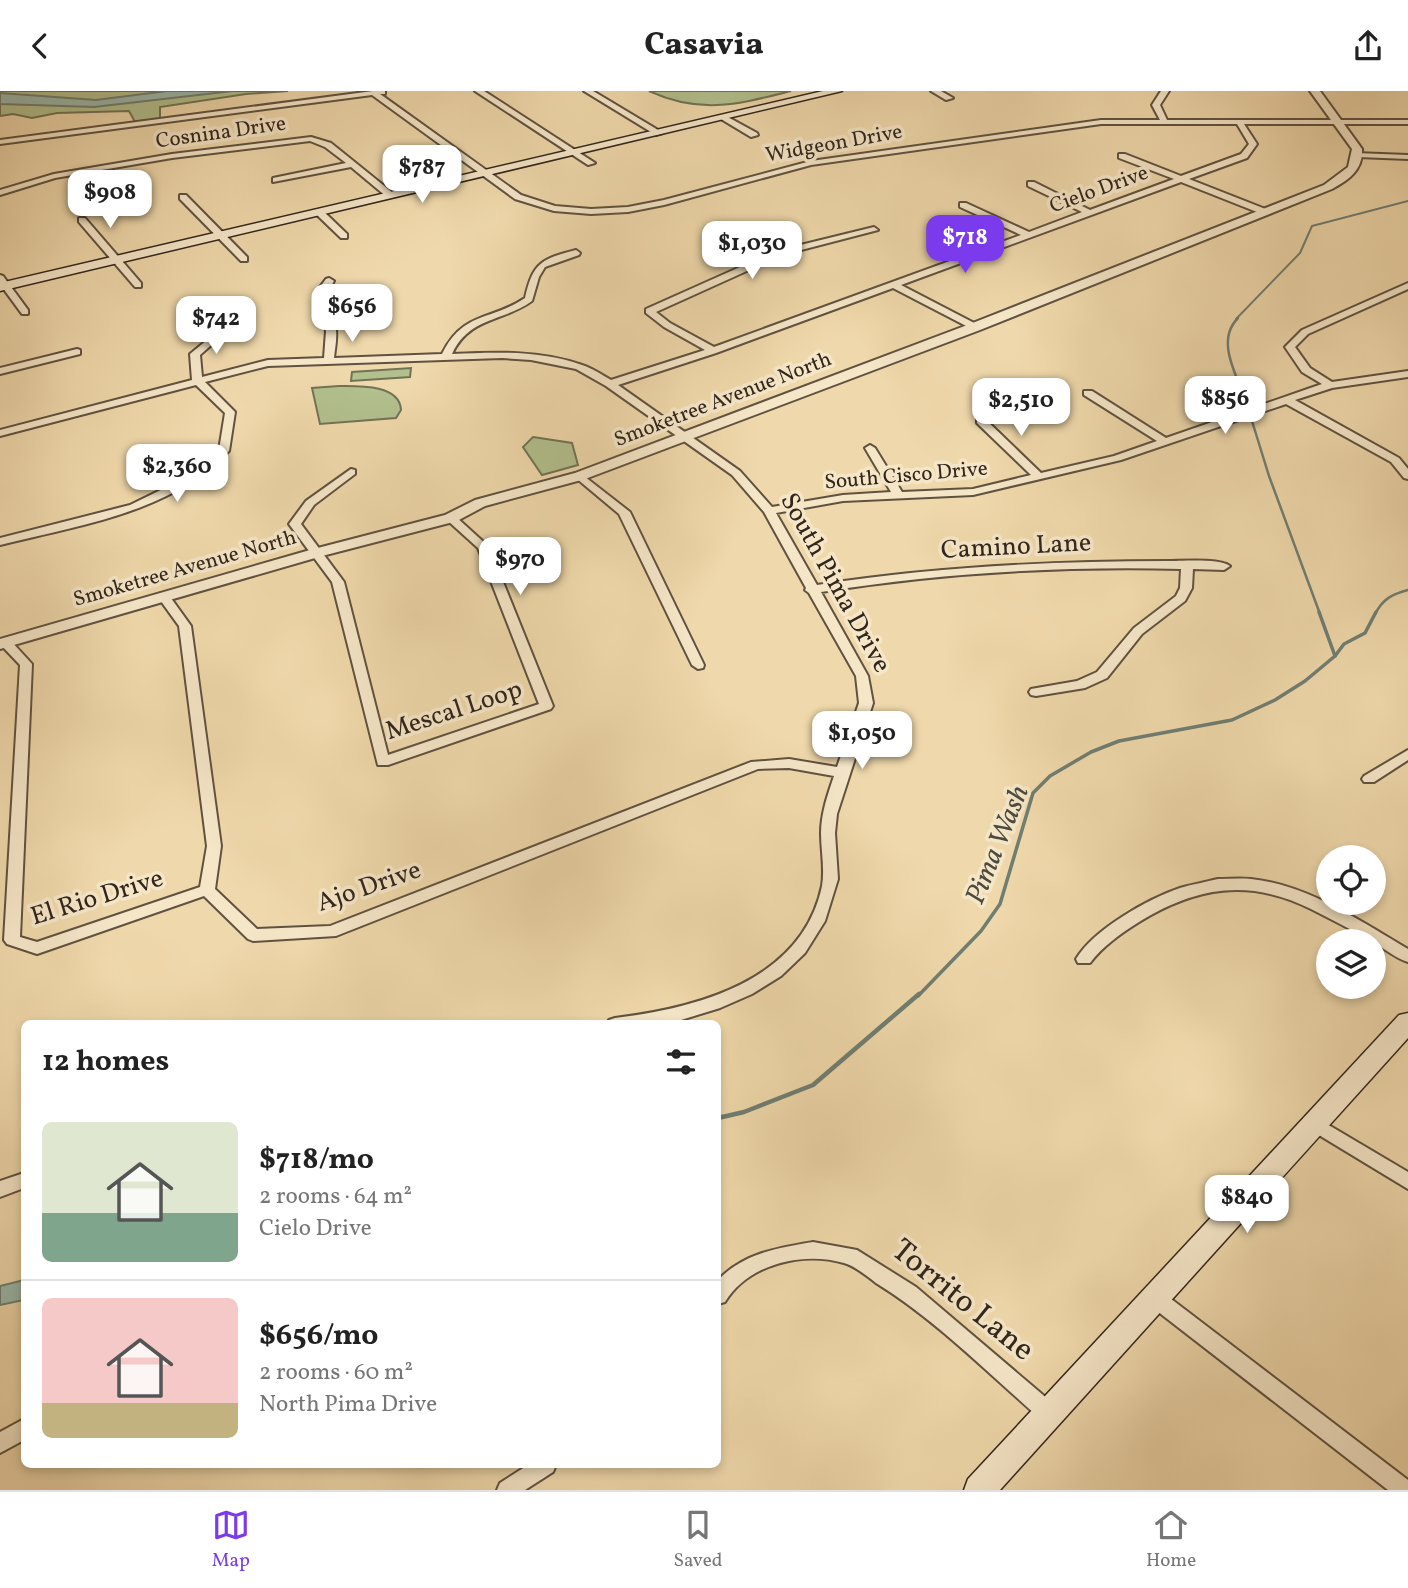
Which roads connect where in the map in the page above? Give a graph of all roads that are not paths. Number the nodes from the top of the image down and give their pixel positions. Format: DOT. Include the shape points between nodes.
graph roads {
  1 [pos="386,91"];
  2 [pos="479,91"];
  3 [pos="588,91"];
  4 [pos="837,91"];
  5 [pos="935,91"];
  6 [pos="1165,91"];
  7 [pos="1315,91"];
  8 [pos="375,94"];
  9 [pos="949,98"];
  10 [pos="723,117"];
  11 [pos="1164,121"];
  12 [pos="1239,122"];
  13 [pos="1338,122"];
  14 [pos="1408,122"];
  15 [pos="659,133"];
  16 [pos="754,135"];
  17 [pos="0,142"];
  18 [pos="574,152"];
  19 [pos="1358,155"];
  20 [pos="1122,156"];
  21 [pos="1408,157"];
  22 [pos="591,163"];
  23 [pos="350,165"];
  24 [pos="485,173"];
  25 [pos="1180,179"];
  26 [pos="276,180"];
  27 [pos="1031,184"];
  28 [pos="0,193"];
  29 [pos="390,195"];
  30 [pos="183,197"];
  31 [pos="964,205"];
  32 [pos="319,212"];
  33 [pos="1265,212"];
  34 [pos="1090,213"];
  35 [pos="82,220"];
  36 [pos="874,230"];
  37 [pos="1027,234"];
  38 [pos="221,235"];
  39 [pos="344,236"];
  40 [pos="576,253"];
  41 [pos="244,259"];
  42 [pos="116,260"];
  43 [pos="329,281"];
  44 [pos="2,283"];
  45 [pos="892,284"];
  46 [pos="138,285"];
  47 [pos="1408,286"];
  48 [pos="24,312"];
  49 [pos="975,327"];
  50 [pos="224,329"];
  51 [pos="713,351"];
  52 [pos="77,352"];
  53 [pos="446,357"];
  54 [pos="329,361"];
  55 [pos="0,371"];
  56 [pos="1408,374"];
  57 [pos="198,380"];
  58 [pos="610,384"];
  59 [pos="1330,385"];
  60 [pos="1088,393"];
  61 [pos="1285,399"];
  62 [pos="981,421"];
  63 [pos="0,433"];
  64 [pos="687,436"];
  65 [pos="1164,441"];
  66 [pos="870,448"];
  67 [pos="351,472"];
  68 [pos="580,476"];
  69 [pos="1408,476"];
  70 [pos="1039,477"];
  71 [pos="899,496"];
  72 [pos="769,511"];
  73 [pos="451,518"];
  74 [pos="0,542"];
  75 [pos="316,553"];
  76 [pos="1187,565"];
  77 [pos="1224,566"];
  78 [pos="811,590"];
  79 [pos="164,597"];
  80 [pos="3,644"];
  81 [pos="698,665"];
  82 [pos="1036,692"];
  83 [pos="1408,754"];
  84 [pos="843,773"];
  85 [pos="1369,779"];
  86 [pos="207,890"];
  87 [pos="1408,956"];
  88 [pos="1084,959"];
  89 [pos="659,1020"];
  90 [pos="1408,1022"];
  91 [pos="1315,1124"];
  92 [pos="1408,1181"];
  93 [pos="21,1182"];
  94 [pos="0,1189"];
  95 [pos="721,1291"];
  96 [pos="1156,1299"];
  97 [pos="1049,1413"];
  98 [pos="21,1431"];
  99 [pos="0,1443"];
  100 [pos="541,1468"];
  101 [pos="507,1490"];
  102 [pos="979,1490"];
  103 [pos="1405,1490"];
  1 -- 8 [label="street"];
  2 -- 18 [label="street"];
  3 -- 15 [label="street"];
  4 -- 10 [label="main road"];
  5 -- 9 [label="street"];
  6 -- 11 [label="street" via="1156,105"];
  7 -- 13 [label="street"];
  8 -- 17 [label="street"];
  8 -- 24 [label="street, Widgeon Drive"];
  10 -- 15 [label="main road"];
  10 -- 16 [label="street"];
  11 -- 12 [label="street, Widgeon Drive"];
  11 -- 24 [label="street, Widgeon Drive" via="1072,125 811,163 625,211 572,211 538,205"];
  12 -- 13 [label="street, Widgeon Drive"];
  12 -- 25 [label="street, Cielo Drive" via="1253,144 1244,156"];
  13 -- 14 [label="street, Widgeon Drive"];
  13 -- 19 [label="street"];
  15 -- 18 [label="main road"];
  18 -- 22 [label="street"];
  18 -- 24 [label="main road"];
  19 -- 21 [label="street"];
  19 -- 33 [label="street, Smoketree Avenue North" via="1354,169 1344,179"];
  20 -- 25 [label="street"];
  23 -- 26 [label="street"];
  23 -- 28 [label="street, Cosnina Drive" via="318,139 299,140 54,176"];
  23 -- 29 [label="street, Cosnina Drive"];
  24 -- 29 [label="main road"];
  25 -- 33 [label="street"];
  25 -- 34 [label="street, Cielo Drive"];
  27 -- 34 [label="street"];
  29 -- 32 [label="main road"];
  30 -- 38 [label="street"];
  31 -- 37 [label="street"];
  32 -- 38 [label="main road"];
  32 -- 39 [label="street"];
  33 -- 49 [label="street, Smoketree Avenue North"];
  34 -- 37 [label="street, Cielo Drive"];
  35 -- 42 [label="street"];
  36 -- 51 [label="street" via="779,253 649,311"];
  37 -- 45 [label="street, Cielo Drive"];
  38 -- 41 [label="street"];
  38 -- 42 [label="main road"];
  40 -- 53 [label="street" via="538,268 529,299 465,327"];
  42 -- 44 [label="main road"];
  42 -- 46 [label="street"];
  43 -- 54 [label="street" via="322,300 331,331"];
  44 -- 48 [label="street"];
  45 -- 49 [label="street"];
  45 -- 51 [label="street, Cielo Drive"];
  47 -- 59 [label="street" via="1305,332 1290,347 1306,370"];
  49 -- 64 [label="street, Smoketree Avenue North"];
  50 -- 57 [label="street" via="195,354"];
  51 -- 58 [label="street, Cielo Drive"];
  52 -- 55 [label="street"];
  53 -- 54 [label="street, South Pima Drive"];
  53 -- 58 [label="street, South Pima Drive" via="531,357 579,367"];
  54 -- 57 [label="street, South Pima Drive" via="268,363"];
  56 -- 59 [label="street, South Cisco Drive"];
  57 -- 63 [label="street, South Pima Drive"];
  57 -- 74 [label="street" via="230,412 224,451 185,482 134,507"];
  58 -- 64 [label="street, South Pima Drive"];
  59 -- 61 [label="street, South Cisco Drive"];
  60 -- 65 [label="street"];
  61 -- 65 [label="street, South Cisco Drive"];
  61 -- 69 [label="street" via="1395,460"];
  62 -- 70 [label="street"];
  64 -- 68 [label="street, Smoketree Avenue North"];
  64 -- 72 [label="street, South Pima Drive" via="736,473"];
  65 -- 70 [label="street, South Cisco Drive"];
  66 -- 71 [label="street"];
  67 -- 75 [label="street" via="310,503 295,524"];
  68 -- 73 [label="street, Smoketree Avenue North" via="480,503"];
  68 -- 81 [label="street" via="624,512"];
  70 -- 71 [label="street, South Cisco Drive" via="973,492"];
  71 -- 72 [label="street, South Cisco Drive" via="843,498"];
  72 -- 78 [label="street, South Pima Drive"];
  73 -- 75 [label="street, Smoketree Avenue North"];
  73 -- 75 [label="street, Mescal Loop" via="483,547 546,706 383,762 338,582"];
  75 -- 79 [label="street, Smoketree Avenue North"];
  76 -- 77 [label="street, Camino Lane"];
  76 -- 78 [label="street, Camino Lane" via="899,576"];
  76 -- 82 [label="street" via="1181,598 1138,631 1102,675 1080,685"];
  78 -- 84 [label="street, South Pima Drive" via="866,690"];
  79 -- 80 [label="street, Smoketree Avenue North"];
  79 -- 86 [label="street" via="185,626 214,846"];
  80 -- 86 [label="street, El Rio Drive" via="26,664 12,940 37,948"];
  83 -- 85 [label="street"];
  84 -- 86 [label="street, Ajo Drive" via="778,761 756,765 331,932 253,935"];
  84 -- 89 [label="street, South Pima Drive" via="828,824 831,872 827,897 793,955 766,979 730,998"];
  87 -- 88 [label="street" via="1296,894 1266,885 1228,883 1194,889 1159,903 1094,946"];
  90 -- 91 [label="main road"];
  91 -- 92 [label="street"];
  91 -- 96 [label="main road"];
  93 -- 94 [label="street"];
  95 -- 97 [label="street, Torrito Lane" via="764,1259 813,1250 850,1256 909,1293"];
  96 -- 97 [label="main road"];
  96 -- 103 [label="street"];
  97 -- 102 [label="main road"];
  98 -- 99 [label="street"];
  100 -- 101 [label="street"];
}
